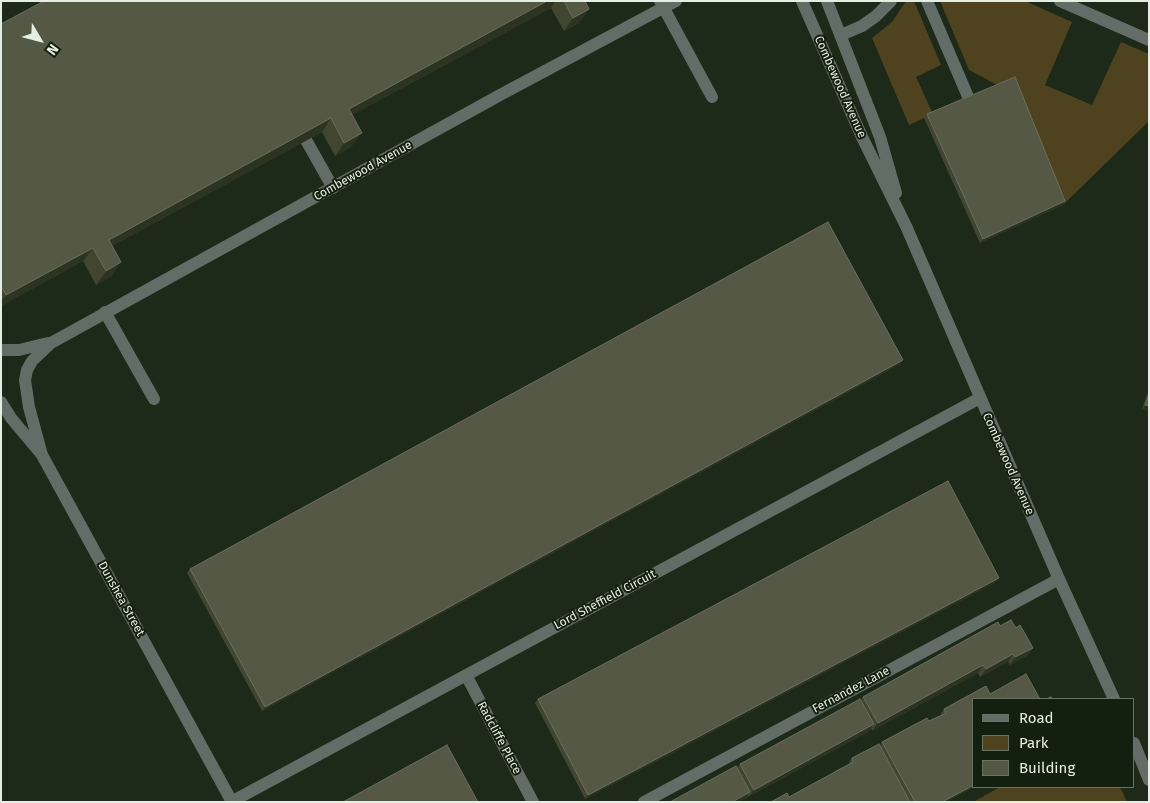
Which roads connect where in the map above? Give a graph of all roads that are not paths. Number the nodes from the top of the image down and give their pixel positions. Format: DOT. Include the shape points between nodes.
graph roads {
  1 [pos="676,1"];
  2 [pos="802,1"];
  3 [pos="827,1"];
  4 [pos="891,1"];
  5 [pos="927,1"];
  6 [pos="1060,1"];
  7 [pos="662,4"];
  8 [pos="841,35"];
  9 [pos="1149,40"];
  10 [pos="712,97"];
  11 [pos="969,99"];
  12 [pos="306,140"];
  13 [pos="333,188"];
  14 [pos="906,226"];
  15 [pos="105,312"];
  16 [pos="51,343"];
  17 [pos="1,350"];
  18 [pos="980,398"];
  19 [pos="154,399"];
  20 [pos="1,402"];
  21 [pos="42,455"];
  22 [pos="1059,579"];
  23 [pos="466,675"];
  24 [pos="1114,698"];
  25 [pos="1135,746"];
  26 [pos="1149,780"];
  27 [pos="232,802"];
  28 [pos="533,802"];
  29 [pos="644,802"];
  1 -- 7 [label="street, Combewood Avenue"];
  2 -- 14 [label="street, Combewood Avenue" via="862,137"];
  3 -- 8 [label="street, Combewood Avenue"];
  4 -- 8 [label="street" via="862,26"];
  5 -- 11 [label="street"];
  6 -- 9 [label="street"];
  7 -- 10 [label="street"];
  7 -- 13 [label="street, Combewood Avenue"];
  8 -- 14 [label="street, Combewood Avenue" via="880,137"];
  12 -- 13 [label="street"];
  13 -- 15 [label="street, Combewood Avenue"];
  14 -- 18 [label="street, Combewood Avenue"];
  15 -- 16 [label="street, Combewood Avenue"];
  15 -- 19 [label="street"];
  16 -- 17 [label="street, Combewood Avenue"];
  16 -- 21 [label="street, Combewood Avenue" via="32,361 24,380"];
  18 -- 22 [label="street, Combewood Avenue"];
  18 -- 23 [label="street, Lord Sheffield Circuit"];
  20 -- 21 [label="street, Dunshea Street"];
  21 -- 27 [label="street, Dunshea Street"];
  22 -- 24 [label="street, Combewood Avenue"];
  22 -- 29 [label="street, Fernandez Lane"];
  23 -- 27 [label="street, Lord Sheffield Circuit"];
  23 -- 28 [label="street, Radcliffe Place"];
  25 -- 26 [label="street"];
}
